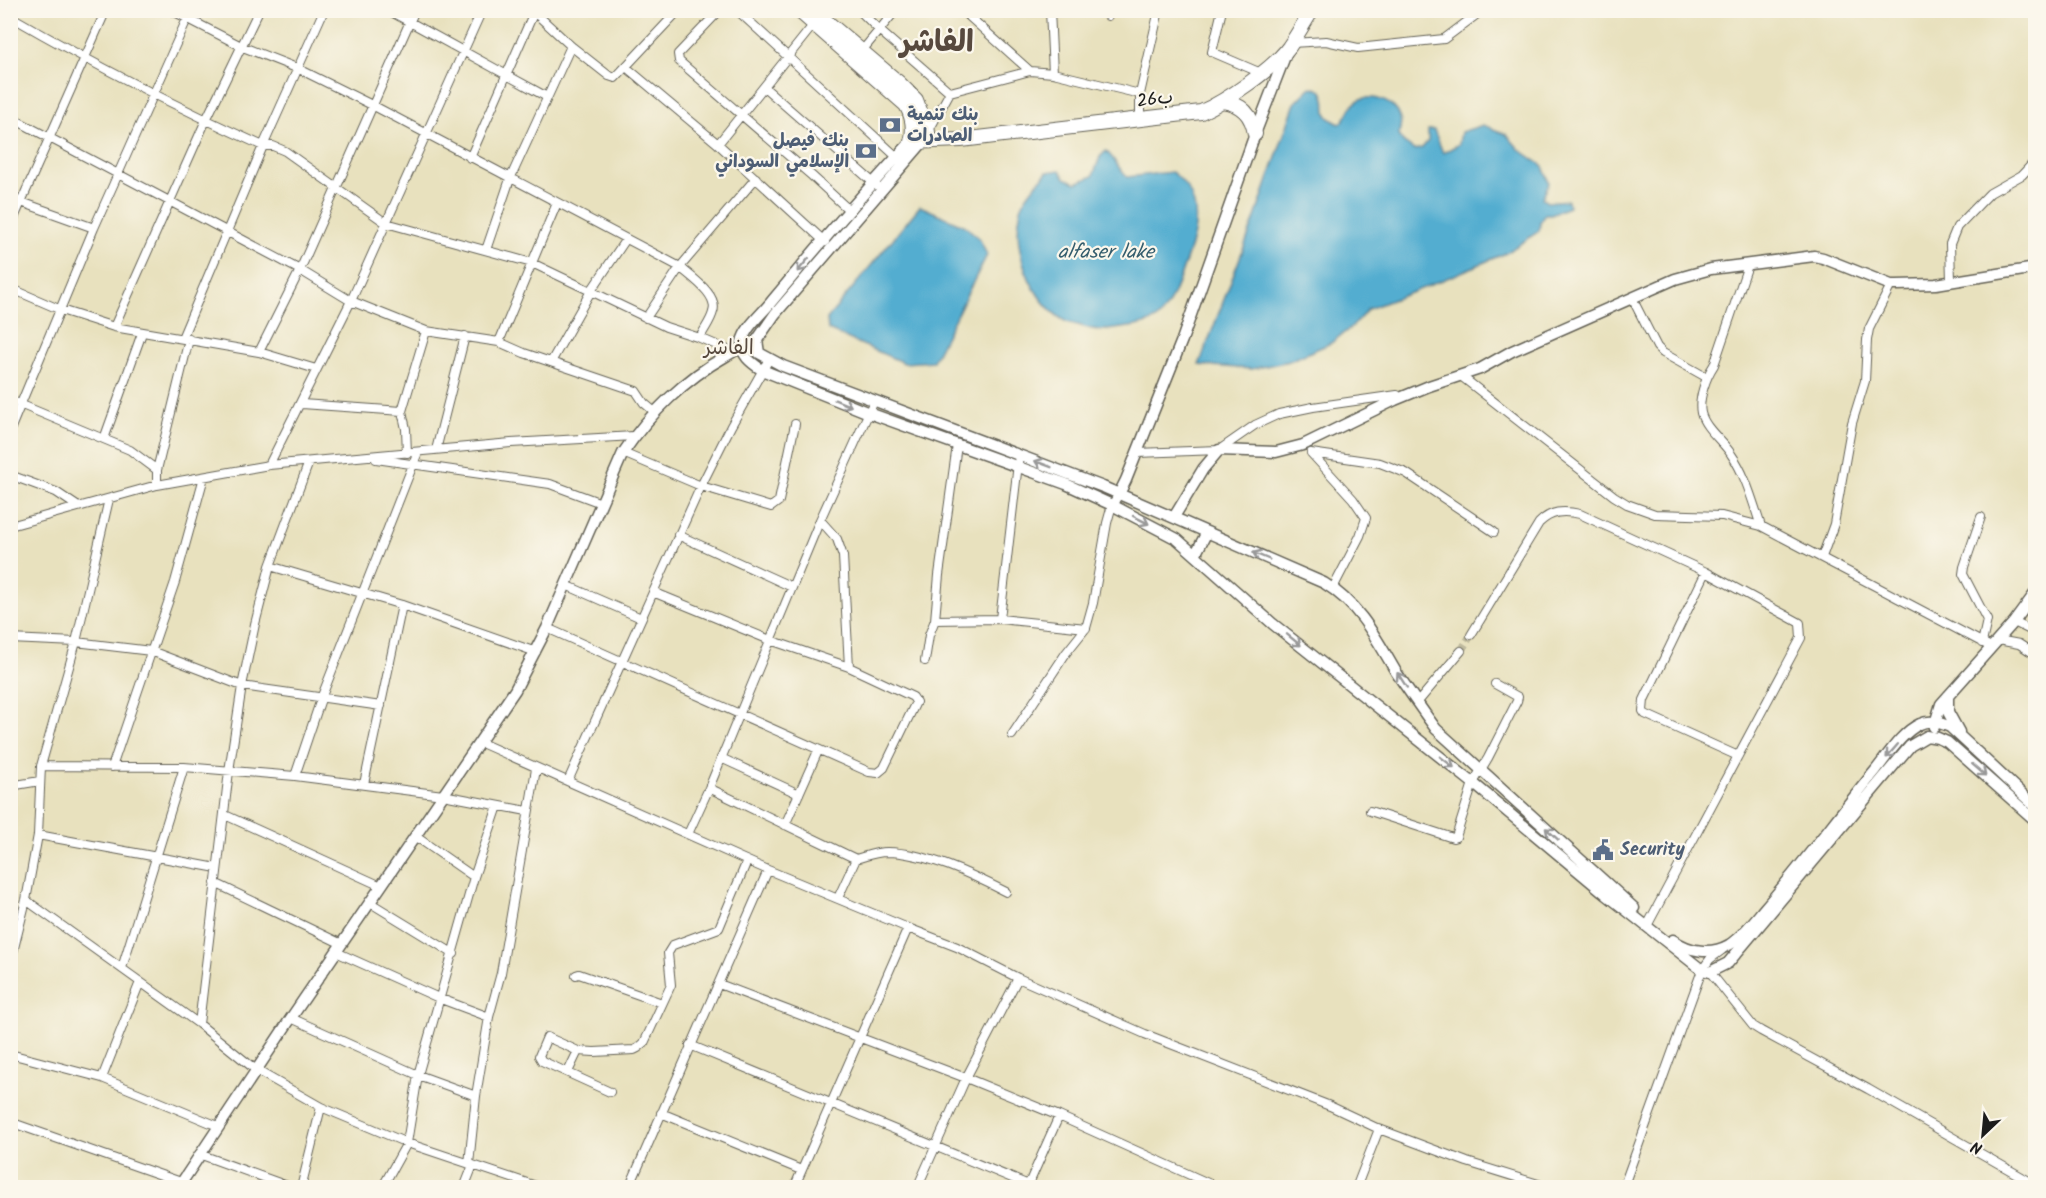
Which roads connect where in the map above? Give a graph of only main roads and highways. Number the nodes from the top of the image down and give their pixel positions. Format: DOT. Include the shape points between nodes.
graph roads {
  1 [pos="798,10"];
  2 [pos="1312,10"];
  3 [pos="813,17"];
  4 [pos="1223,101"];
  5 [pos="920,133"];
  6 [pos="1255,134"];
  1 -- 3 [label="highway"];
  2 -- 4 [label="highway, 26ب" via="1289,46"];
  3 -- 5 [label="highway" via="906,105"];
  3 -- 5 [label="highway" via="916,100"];
  4 -- 5 [label="highway, 26ب" via="1201,112 961,140"];
  4 -- 6 [label="highway" via="1245,111"];
}
